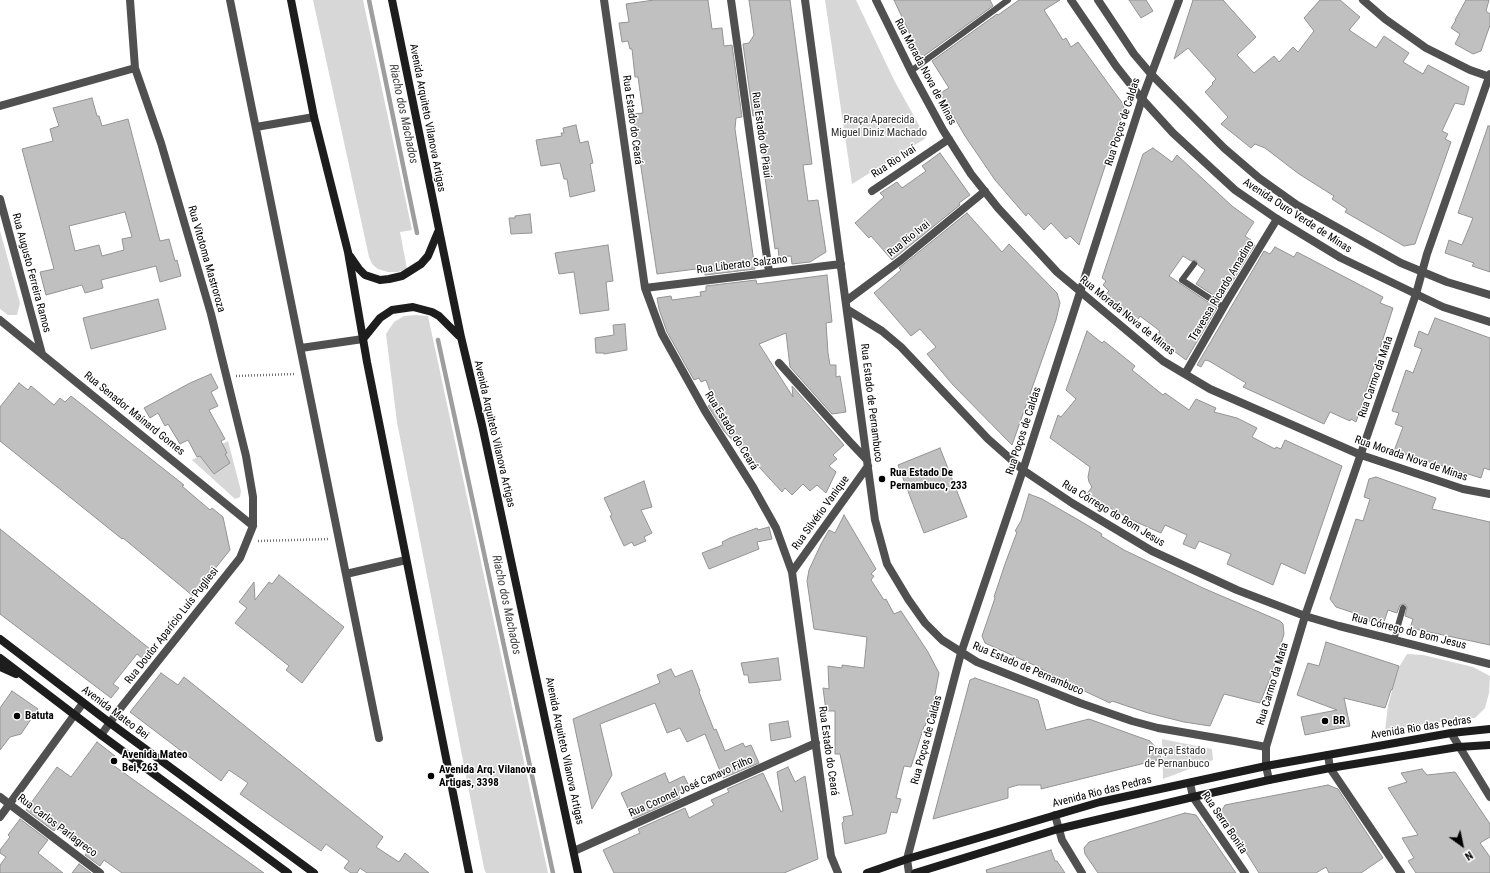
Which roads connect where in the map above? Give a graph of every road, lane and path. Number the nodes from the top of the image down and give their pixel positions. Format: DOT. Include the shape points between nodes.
graph roads {
  1 [pos="130,0"];
  2 [pos="230,0"];
  3 [pos="291,0"];
  4 [pos="392,0"];
  5 [pos="604,0"];
  6 [pos="731,0"];
  7 [pos="805,0"];
  8 [pos="876,0"];
  9 [pos="1008,0"];
  10 [pos="1071,0"];
  11 [pos="1098,0"];
  12 [pos="1179,0"];
  13 [pos="1363,0"];
  14 [pos="136,68"];
  15 [pos="911,71"];
  16 [pos="1151,74"];
  17 [pos="1490,76"];
  18 [pos="1142,99"];
  19 [pos="0,106"];
  20 [pos="314,116"];
  21 [pos="256,126"];
  22 [pos="949,140"];
  23 [pos="872,191"];
  24 [pos="985,191"];
  25 [pos="0,199"];
  26 [pos="1278,219"];
  27 [pos="438,231"];
  28 [pos="348,252"];
  29 [pos="841,264"];
  30 [pos="1194,264"];
  31 [pos="769,272"];
  32 [pos="1422,272"];
  33 [pos="645,288"];
  34 [pos="1080,293"];
  35 [pos="1416,294"];
  36 [pos="1490,295"];
  37 [pos="846,301"];
  38 [pos="1223,307"];
  39 [pos="848,310"];
  40 [pos="0,320"];
  41 [pos="1490,322"];
  42 [pos="461,337"];
  43 [pos="363,339"];
  44 [pos="301,348"];
  45 [pos="42,354"];
  46 [pos="779,363"];
  47 [pos="306,373"];
  48 [pos="1185,374"];
  49 [pos="226,376"];
  50 [pos="1361,455"];
  51 [pos="868,463"];
  52 [pos="1024,470"];
  53 [pos="1490,494"];
  54 [pos="253,526"];
  55 [pos="339,539"];
  56 [pos="247,542"];
  57 [pos="406,560"];
  58 [pos="792,572"];
  59 [pos="346,574"];
  60 [pos="1403,608"];
  61 [pos="1305,616"];
  62 [pos="0,639"];
  63 [pos="1394,640"];
  64 [pos="961,653"];
  65 [pos="0,658"];
  66 [pos="1490,664"];
  67 [pos="0,667"];
  68 [pos="25,678"];
  69 [pos="83,703"];
  70 [pos="74,715"];
  71 [pos="110,723"];
  72 [pos="1490,729"];
  73 [pos="1451,733"];
  74 [pos="101,735"];
  75 [pos="379,738"];
  76 [pos="816,743"];
  77 [pos="1490,745"];
  78 [pos="1266,747"];
  79 [pos="1458,747"];
  80 [pos="1328,755"];
  81 [pos="1266,766"];
  82 [pos="1330,768"];
  83 [pos="1269,780"];
  84 [pos="1190,782"];
  85 [pos="0,797"];
  86 [pos="1193,797"];
  87 [pos="1490,797"];
  88 [pos="10,804"];
  89 [pos="1055,815"];
  90 [pos="0,817"];
  91 [pos="1058,829"];
  92 [pos="574,851"];
  93 [pos="908,859"];
  94 [pos="100,873"];
  95 [pos="288,873"];
  96 [pos="314,873"];
  97 [pos="470,873"];
  98 [pos="578,873"];
  99 [pos="838,873"];
  100 [pos="867,873"];
  101 [pos="909,873"];
  102 [pos="915,873"];
  103 [pos="1082,873"];
  104 [pos="1245,873"];
  105 [pos="1401,873"];
  1 -- 14 [label="street, Rua Vitotoma Mastroroza"];
  2 -- 21 [label="street"];
  3 -- 20 [label="main road"];
  4 -- 27 [label="main road, Avenida Arquiteto Vilanova Artigas"];
  5 -- 33 [label="street, Rua Estado do Ceará"];
  6 -- 31 [label="street, Rua Estado do Piauí"];
  7 -- 29 [label="street, Rua Estado de Pernambuco"];
  8 -- 15 [label="street, Rua Morada Nova de Minas"];
  9 -- 15 [label="lane"];
  10 -- 18 [label="street, Avenida Ouro Verde de Minas"];
  11 -- 16 [label="street, Avenida Ouro Verde de Minas" via="1134,54"];
  12 -- 16 [label="street, Rua Poços de Caldas"];
  13 -- 17 [label="street" via="1426,48 1470,70"];
  14 -- 19 [label="street"];
  14 -- 49 [label="street, Rua Vitotoma Mastroroza" via="211,314"];
  15 -- 22 [label="street, Rua Morada Nova de Minas"];
  16 -- 18 [label="street, Rua Poços de Caldas"];
  16 -- 32 [label="street, Avenida Ouro Verde de Minas" via="1224,148 1259,178 1297,205"];
  17 -- 32 [label="street, Rua Carmo da Mata"];
  18 -- 26 [label="street, Avenida Ouro Verde de Minas" via="1173,133 1235,190"];
  18 -- 34 [label="street, Rua Poços de Caldas"];
  20 -- 21 [label="street"];
  20 -- 28 [label="main road"];
  21 -- 44 [label="street"];
  22 -- 23 [label="street, Rua Rio Ivaí"];
  22 -- 24 [label="street, Rua Morada Nova de Minas"];
  24 -- 34 [label="street, Rua Morada Nova de Minas" via="1057,272"];
  24 -- 37 [label="street, Rua Rio Ivai"];
  25 -- 45 [label="street, Rua Augusto Ferreira Ramos"];
  26 -- 35 [label="street, Avenida Ouro Verde de Minas" via="1341,258"];
  26 -- 38 [label="street, Travessa Ricardo Amadino"];
  27 -- 28 [label="main road" via="428,256 421,264 406,274 389,279 380,280 365,275"];
  27 -- 42 [label="main road, Avenida Arquiteto Vilanova Artigas"];
  28 -- 43 [label="main road"];
  29 -- 31 [label="street, Rua Liberato Salzano"];
  29 -- 37 [label="street, Rua Estado de Pernambuco"];
  30 -- 38 [label="lane" via="1182,280"];
  31 -- 33 [label="street, Rua Liberato Salzano"];
  32 -- 35 [label="street, Rua Carmo da Mata"];
  32 -- 36 [label="street, Avenida Ouro Verde de Minas"];
  33 -- 58 [label="street, Rua Estado do Ceará" via="662,334 705,411 753,487 772,522"];
  34 -- 48 [label="street, Rua Morada Nova de Minas" via="1163,361"];
  34 -- 52 [label="street, Rua Poços de Caldas"];
  35 -- 41 [label="street, Avenida Ouro Verde de Minas" via="1443,307"];
  35 -- 50 [label="street, Rua Carmo da Mata"];
  37 -- 39 [label="street, Rua Estado de Pernambuco"];
  38 -- 48 [label="street, Travessa Ricardo Amadino"];
  39 -- 51 [label="street, Rua Estado de Pernambuco"];
  39 -- 52 [label="street, Rua Córrego do Bom Jesus" via="882,331 901,347 988,439"];
  40 -- 45 [label="street, Rua Senador Mainard Gomes"];
  42 -- 43 [label="main road" via="439,316 428,310 413,307 392,310 380,318"];
  42 -- 92 [label="main road, Avenida Arquiteto Vilanova Artigas"];
  43 -- 44 [label="street"];
  43 -- 57 [label="main road"];
  44 -- 47 [label="street"];
  45 -- 54 [label="street, Rua Senador Mainard Gomes"];
  46 -- 51 [label="street"];
  47 -- 49 [label="path"];
  47 -- 55 [label="street"];
  48 -- 50 [label="street, Rua Morada Nova de Minas" via="1210,389"];
  49 -- 54 [label="street, Rua Vitotoma Mastroroza" via="246,456 253,497"];
  50 -- 53 [label="street, Rua Morada Nova de Minas" via="1462,489"];
  50 -- 61 [label="street, Rua Carmo da Mata"];
  51 -- 58 [label="street, Rua Silvério Vanique"];
  51 -- 64 [label="street, Rua Estado de Pernambuco" via="875,520 888,564 925,622 942,640"];
  52 -- 61 [label="street, Rua Córrego do Bom Jesus" via="1072,503 1152,551 1237,590"];
  52 -- 64 [label="street, Rua Poços de Caldas"];
  54 -- 56 [label="street, Rua Doutor Aparício Luís Pugliesi"];
  55 -- 56 [label="path"];
  55 -- 59 [label="street"];
  56 -- 71 [label="street, Rua Doutor Aparício Luís Pugliesi" via="240,558"];
  57 -- 59 [label="street"];
  57 -- 97 [label="main road"];
  58 -- 76 [label="street, Rua Estado do Ceará"];
  59 -- 75 [label="street"];
  60 -- 63 [label="lane"];
  61 -- 63 [label="street, Rua Córrego do Bom Jesus"];
  61 -- 78 [label="street, Rua Carmo da Mata"];
  62 -- 69 [label="main road, Avenida Mateo Bei"];
  63 -- 66 [label="street, Rua Córrego do Bom Jesus"];
  64 -- 78 [label="street, Rua Estado de Pernambuco" via="977,662 1120,718 1158,728"];
  64 -- 93 [label="street, Rua Poços de Caldas"];
  65 -- 68 [label="main road"];
  67 -- 68 [label="main road"];
  68 -- 70 [label="main road"];
  69 -- 70 [label="street"];
  69 -- 71 [label="main road, Avenida Mateo Bei"];
  70 -- 74 [label="main road"];
  70 -- 88 [label="street"];
  71 -- 74 [label="street, Rua Doutor Aparício Luís Pugliesi"];
  71 -- 96 [label="main road, Avenida Mateo Bei"];
  72 -- 73 [label="main road, Avenida Rio das Pedras"];
  73 -- 79 [label="street"];
  73 -- 80 [label="main road, Avenida Rio das Pedras"];
  74 -- 95 [label="main road"];
  76 -- 92 [label="street, Rua Coronel José Canavo Filho"];
  76 -- 99 [label="street, Rua Estado do Ceará" via="831,856"];
  77 -- 79 [label="main road"];
  78 -- 81 [label="street, Rua Carmo da Mata"];
  79 -- 82 [label="main road"];
  79 -- 87 [label="street"];
  80 -- 81 [label="main road, Avenida Rio das Pedras"];
  80 -- 82 [label="street"];
  81 -- 83 [label="street, Rua Carmo da Mata"];
  81 -- 84 [label="main road, Avenida Rio das Pedras"];
  82 -- 83 [label="main road"];
  82 -- 105 [label="street"];
  83 -- 86 [label="main road"];
  84 -- 86 [label="street, Rua Serra Bonita"];
  84 -- 89 [label="main road, Avenida Rio das Pedras"];
  85 -- 88 [label="street, Rua Carlos Parlagreco"];
  86 -- 91 [label="main road"];
  86 -- 104 [label="street, Rua Serra Bonita"];
  88 -- 90 [label="street"];
  88 -- 94 [label="street, Rua Carlos Parlagreco"];
  89 -- 91 [label="street"];
  89 -- 93 [label="main road, Avenida Rio das Pedras"];
  91 -- 102 [label="main road"];
  91 -- 103 [label="street"];
  92 -- 98 [label="main road, Avenida Arquiteto Vilanova Artigas"];
  93 -- 100 [label="main road, Avenida Rio das Pedras"];
  93 -- 101 [label="street, Rua Poços de Caldas"];
}
